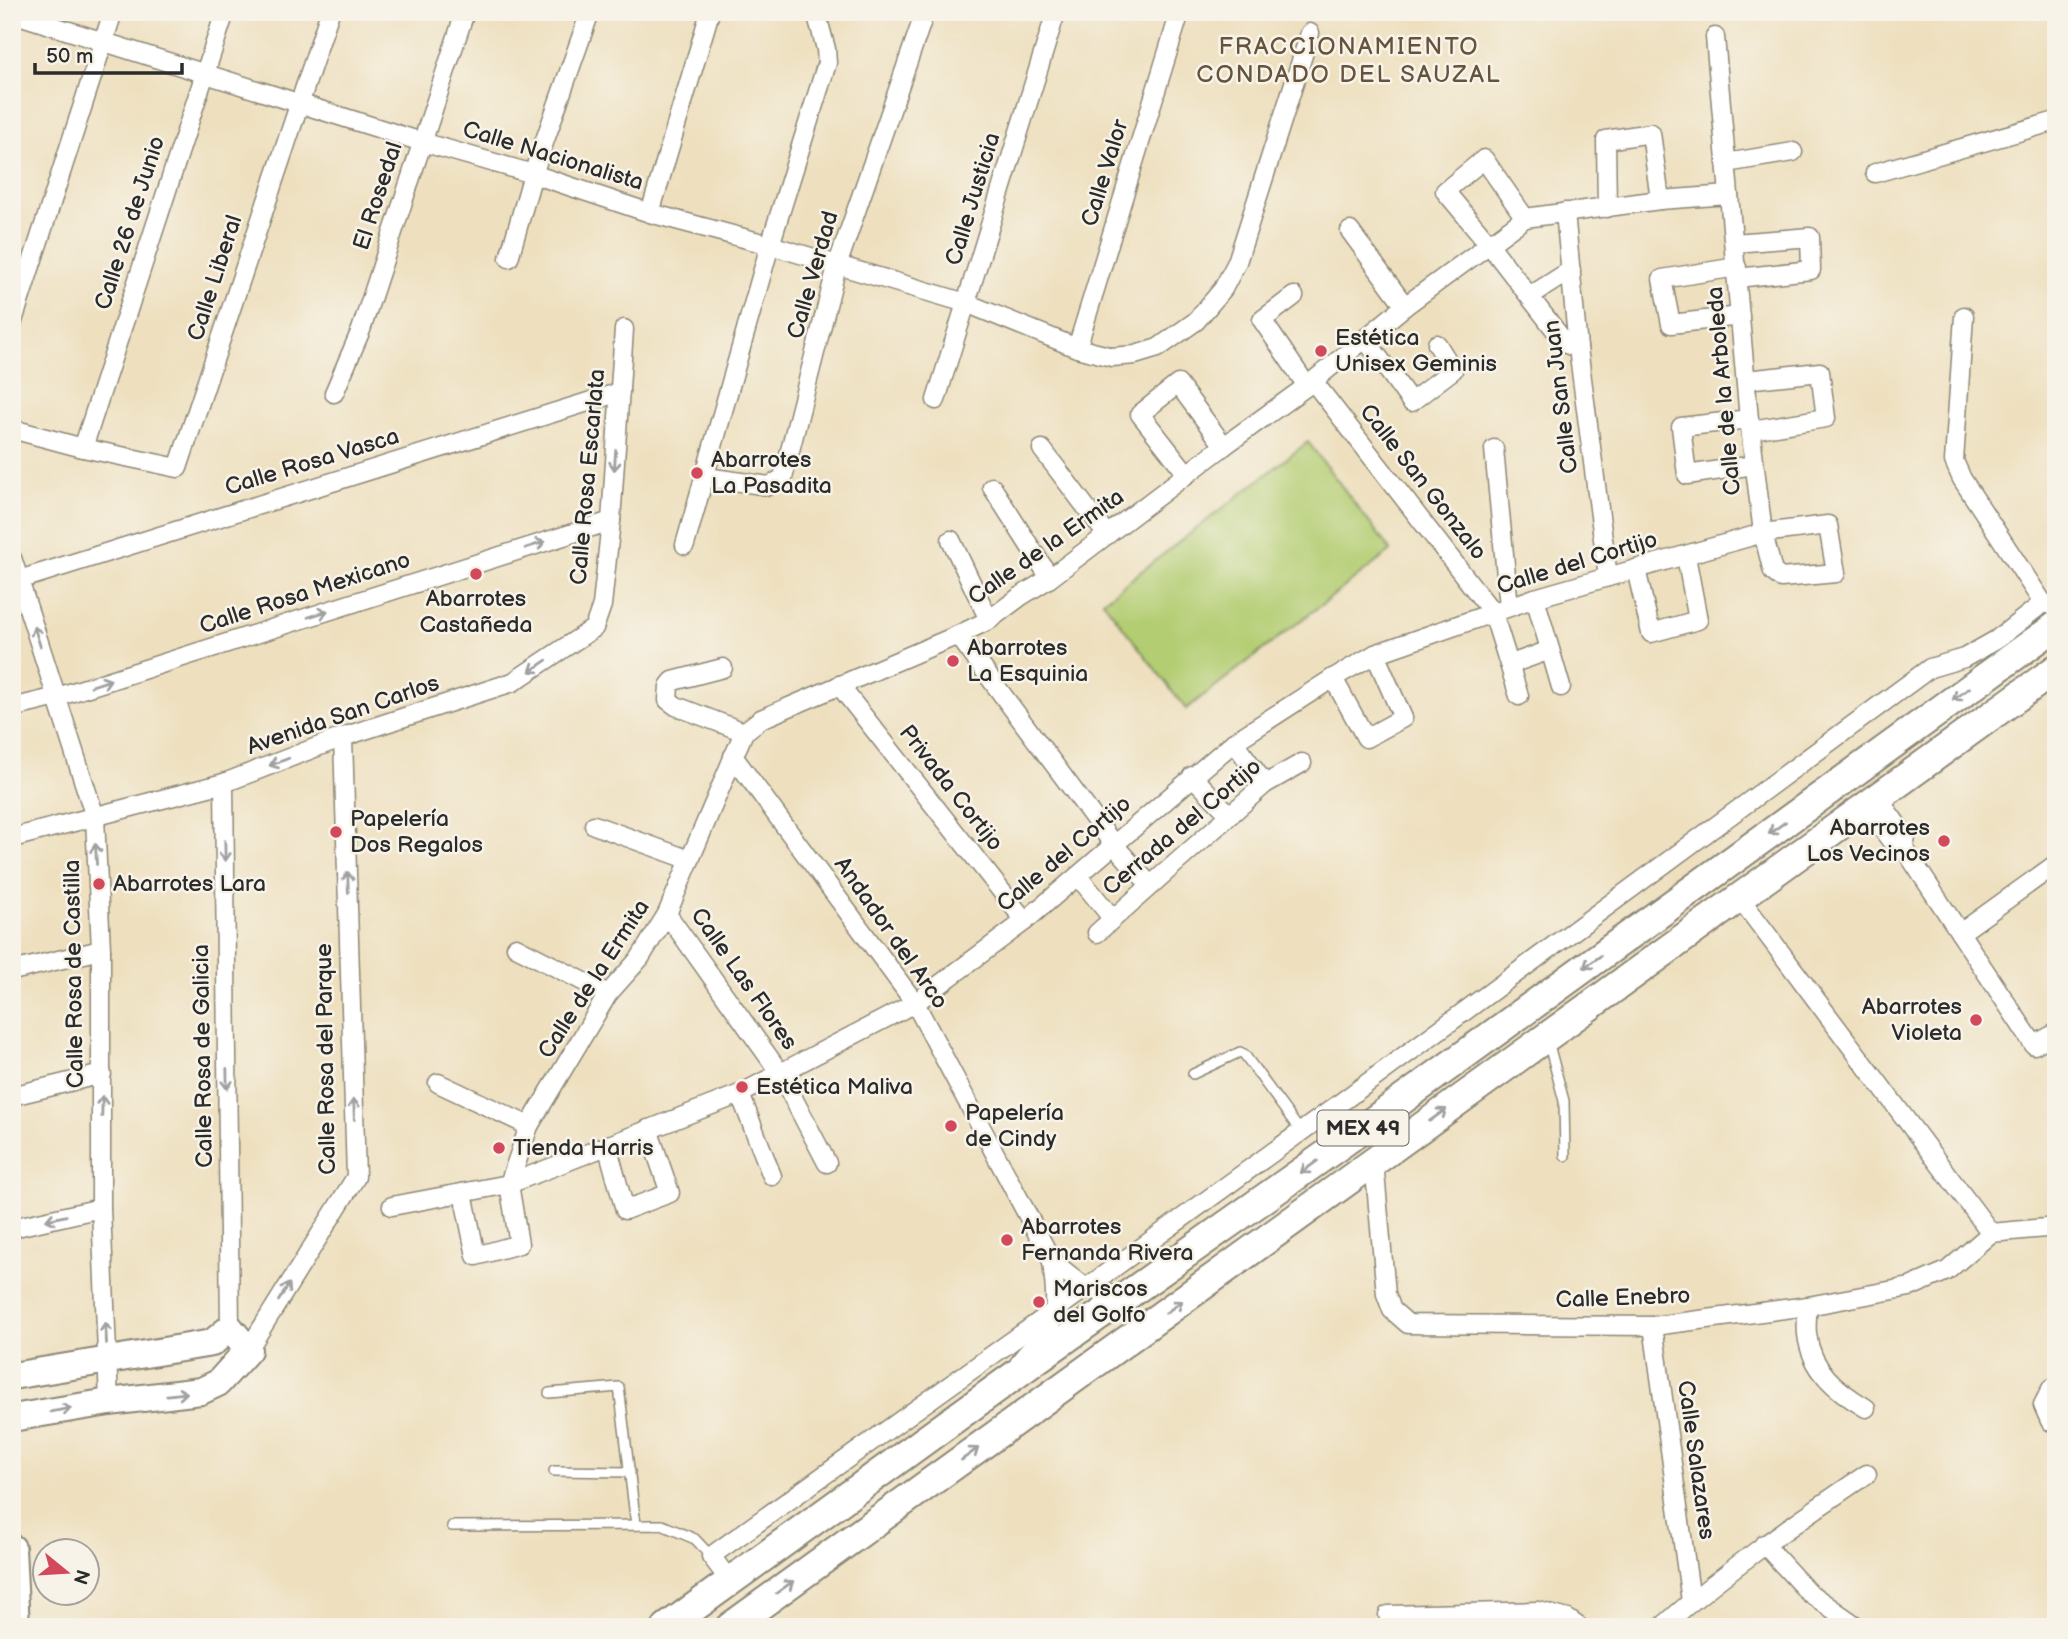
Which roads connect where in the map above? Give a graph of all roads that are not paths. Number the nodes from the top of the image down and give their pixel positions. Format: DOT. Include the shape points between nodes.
graph roads {
  1 [pos="113,12"];
  2 [pos="225,12"];
  3 [pos="330,12"];
  4 [pos="465,12"];
  5 [pos="590,12"];
  6 [pos="710,12"];
  7 [pos="816,12"];
  8 [pos="925,12"];
  9 [pos="1056,12"];
  10 [pos="1180,12"];
  11 [pos="12,13"];
  12 [pos="1310,33"];
  13 [pos="1715,37"];
  14 [pos="103,41"];
  15 [pos="205,73"];
  16 [pos="299,102"];
  17 [pos="2056,121"];
  18 [pos="422,142"];
  19 [pos="1793,152"];
  20 [pos="1726,163"];
  21 [pos="1875,173"];
  22 [pos="533,174"];
  23 [pos="1729,195"];
  24 [pos="1660,200"];
  25 [pos="1607,208"];
  26 [pos="1565,212"];
  27 [pos="650,213"];
  28 [pos="1525,218"];
  29 [pos="1350,231"];
  30 [pos="1734,243"];
  31 [pos="1489,244"];
  32 [pos="770,245"];
  33 [pos="509,258"];
  34 [pos="837,266"];
  35 [pos="1571,270"];
  36 [pos="1737,272"];
  37 [pos="1294,296"];
  38 [pos="1530,296"];
  39 [pos="966,303"];
  40 [pos="1405,306"];
  41 [pos="1740,316"];
  42 [pos="1964,316"];
  43 [pos="12,324"];
  44 [pos="624,329"];
  45 [pos="1366,340"];
  46 [pos="1437,344"];
  47 [pos="1077,348"];
  48 [pos="1578,348"];
  49 [pos="1746,380"];
  50 [pos="1310,383"];
  51 [pos="620,392"];
  52 [pos="334,393"];
  53 [pos="936,400"];
  54 [pos="1750,424"];
  55 [pos="12,429"];
  56 [pos="1224,446"];
  57 [pos="83,448"];
  58 [pos="1042,449"];
  59 [pos="1494,449"];
  60 [pos="1754,466"];
  61 [pos="1187,474"];
  62 [pos="706,477"];
  63 [pos="992,487"];
  64 [pos="611,521"];
  65 [pos="1763,533"];
  66 [pos="1107,535"];
  67 [pos="951,540"];
  68 [pos="685,545"];
  69 [pos="1686,556"];
  70 [pos="12,558"];
  71 [pos="1636,569"];
  72 [pos="1608,577"];
  73 [pos="1050,578"];
  74 [pos="1781,578"];
  75 [pos="19,580"];
  76 [pos="1535,598"];
  77 [pos="1501,610"];
  78 [pos="2052,612"];
  79 [pos="989,620"];
  80 [pos="594,628"];
  81 [pos="958,635"];
  82 [pos="1550,650"];
  83 [pos="1376,654"];
  84 [pos="1964,658"];
  85 [pos="1511,664"];
  86 [pos="723,668"];
  87 [pos="2056,669"];
  88 [pos="1993,671"];
  89 [pos="1334,678"];
  90 [pos="839,685"];
  91 [pos="1560,687"];
  92 [pos="1519,696"];
  93 [pos="57,697"];
  94 [pos="12,708"];
  95 [pos="744,732"];
  96 [pos="343,737"];
  97 [pos="1234,742"];
  98 [pos="733,755"];
  99 [pos="1302,763"];
  100 [pos="1192,776"];
  101 [pos="225,783"];
  102 [pos="1265,784"];
  103 [pos="1871,802"];
  104 [pos="1229,814"];
  105 [pos="94,817"];
  106 [pos="594,825"];
  107 [pos="12,838"];
  108 [pos="1114,845"];
  109 [pos="690,860"];
  110 [pos="2056,864"];
  111 [pos="1078,876"];
  112 [pos="1150,885"];
  113 [pos="1739,897"];
  114 [pos="667,914"];
  115 [pos="1112,918"];
  116 [pos="1025,920"];
  117 [pos="1097,933"];
  118 [pos="1960,933"];
  119 [pos="516,947"];
  120 [pos="102,950"];
  121 [pos="12,971"];
  122 [pos="608,994"];
  123 [pos="915,1003"];
  124 [pos="2056,1033"];
  125 [pos="1546,1036"];
  126 [pos="1396,1061"];
  127 [pos="780,1073"];
  128 [pos="102,1074"];
  129 [pos="1194,1074"];
  130 [pos="438,1083"];
  131 [pos="1417,1089"];
  132 [pos="740,1094"];
  133 [pos="12,1096"];
  134 [pos="1324,1115"];
  135 [pos="529,1126"];
  136 [pos="648,1129"];
  137 [pos="1301,1132"];
  138 [pos="1344,1142"];
  139 [pos="607,1145"];
  140 [pos="1565,1156"];
  141 [pos="1374,1162"];
  142 [pos="827,1163"];
  143 [pos="772,1176"];
  144 [pos="509,1184"];
  145 [pos="463,1193"];
  146 [pos="392,1206"];
  147 [pos="101,1208"];
  148 [pos="2056,1227"];
  149 [pos="12,1228"];
  150 [pos="1992,1233"];
  151 [pos="1052,1261"];
  152 [pos="1086,1288"];
  153 [pos="1124,1298"];
  154 [pos="1808,1306"];
  155 [pos="1054,1310"];
  156 [pos="1653,1326"];
  157 [pos="230,1328"];
  158 [pos="248,1350"];
  159 [pos="108,1360"];
  160 [pos="12,1376"];
  161 [pos="1010,1379"];
  162 [pos="2056,1386"];
  163 [pos="549,1393"];
  164 [pos="109,1402"];
  165 [pos="1866,1408"];
  166 [pos="1031,1409"];
  167 [pos="12,1418"];
  168 [pos="2056,1424"];
  169 [pos="870,1441"];
  170 [pos="888,1468"];
  171 [pos="554,1471"];
  172 [pos="630,1472"];
  173 [pos="1867,1474"];
  174 [pos="771,1512"];
  175 [pos="636,1525"];
  176 [pos="452,1526"];
  177 [pos="789,1538"];
  178 [pos="1764,1544"];
  179 [pos="12,1548"];
  180 [pos="711,1556"];
  181 [pos="730,1581"];
  182 [pos="1691,1601"];
  183 [pos="753,1610"];
  184 [pos="1388,1615"];
  185 [pos="16,1627"];
  186 [pos="667,1627"];
  187 [pos="730,1627"];
  188 [pos="1579,1627"];
  189 [pos="1661,1627"];
  190 [pos="1858,1627"];
  1 -- 14 [label="street"];
  2 -- 15 [label="street, Calle 26 de Junio"];
  3 -- 16 [label="street, Calle Liberal"];
  4 -- 18 [label="street, El Rosedal"];
  5 -- 22 [label="street"];
  6 -- 27 [label="street"];
  7 -- 32 [label="street" via="827,63"];
  8 -- 34 [label="street, Calle Verdad"];
  9 -- 39 [label="street, Calle Justicia"];
  10 -- 47 [label="street, Calle Valor"];
  11 -- 14 [label="street, Calle Nacionalista"];
  12 -- 47 [label="street, Calle Nacionalista" via="1237,262 1223,289 1196,321 1158,348 1112,357"];
  13 -- 20 [label="street, Calle de la Arboleda"];
  14 -- 15 [label="street, Calle Nacionalista"];
  14 -- 43 [label="street"];
  15 -- 16 [label="street, Calle Nacionalista"];
  15 -- 57 [label="street, Calle 26 de Junio"];
  16 -- 18 [label="street, Calle Nacionalista"];
  16 -- 57 [label="street, Calle Liberal" via="178,468"];
  17 -- 21 [label="street"];
  18 -- 22 [label="street, Calle Nacionalista"];
  18 -- 52 [label="street, El Rosedal" via="361,330"];
  19 -- 20 [label="street"];
  20 -- 23 [label="street, Calle de la Arboleda"];
  22 -- 27 [label="street, Calle Nacionalista"];
  22 -- 33 [label="street"];
  23 -- 24 [label="street, Calle de la Ermita"];
  23 -- 30 [label="street, Calle de la Arboleda"];
  24 -- 25 [label="street, Calle de la Ermita"];
  24 -- 25 [label="street" via="1651,133 1606,140"];
  25 -- 26 [label="street, Calle de la Ermita"];
  26 -- 28 [label="street, Calle de la Ermita"];
  26 -- 35 [label="street, Calle San Juan"];
  27 -- 32 [label="street, Calle Nacionalista"];
  28 -- 31 [label="street, Calle de la Ermita"];
  28 -- 31 [label="street" via="1484,159 1445,191"];
  29 -- 40 [label="street"];
  30 -- 36 [label="street, Calle de la Arboleda"];
  30 -- 36 [label="street" via="1810,237 1811,270"];
  31 -- 38 [label="street"];
  31 -- 40 [label="street, Calle de la Ermita"];
  32 -- 34 [label="street, Calle Nacionalista"];
  32 -- 62 [label="street"];
  34 -- 39 [label="street, Calle Nacionalista"];
  34 -- 62 [label="street, Calle Verdad" via="783,478 769,486"];
  35 -- 38 [label="street"];
  35 -- 48 [label="street, Calle San Juan"];
  36 -- 41 [label="street, Calle de la Arboleda"];
  36 -- 41 [label="street" via="1662,279 1671,324"];
  37 -- 50 [label="street, Calle San Gonzalo" via="1262,320"];
  38 -- 48 [label="street" via="1566,344"];
  39 -- 47 [label="street, Calle Nacionalista"];
  39 -- 53 [label="street, Calle Justicia"];
  40 -- 45 [label="street, Calle de la Ermita"];
  41 -- 49 [label="street, Calle de la Arboleda"];
  42 -- 78 [label="street" via="1954,461 1962,480"];
  44 -- 51 [label="street, Calle Rosa Escarlata"];
  45 -- 46 [label="street" via="1411,402 1453,370"];
  45 -- 50 [label="street, Calle de la Ermita"];
  48 -- 72 [label="street, Calle San Juan"];
  49 -- 54 [label="street, Calle de la Arboleda"];
  49 -- 54 [label="street" via="1820,372 1826,418"];
  50 -- 56 [label="street, Calle de la Ermita"];
  50 -- 77 [label="street, Calle San Gonzalo"];
  51 -- 64 [label="street, Calle Rosa Escarlata, one-way"];
  51 -- 75 [label="street, Calle Rosa Vasca"];
  54 -- 60 [label="street, Calle de la Arboleda"];
  54 -- 60 [label="street" via="1681,427 1687,475"];
  55 -- 57 [label="street"];
  56 -- 61 [label="street, Calle de la Ermita"];
  56 -- 61 [label="street" via="1178,384 1140,414"];
  58 -- 66 [label="street"];
  59 -- 77 [label="street"];
  60 -- 65 [label="street, Calle de la Arboleda"];
  61 -- 66 [label="street, Calle de la Ermita"];
  62 -- 68 [label="street"];
  63 -- 73 [label="street"];
  64 -- 80 [label="street, Calle Rosa Escarlata" via="602,605"];
  93 -- 64 [label="street, Calle Rosa Mexicano, one-way"];
  65 -- 69 [label="street, Calle del Cortijo"];
  65 -- 74 [label="street, Calle de la Arboleda" via="1773,572"];
  65 -- 74 [label="street, Calle del Cortijo" via="1828,525 1836,573"];
  66 -- 73 [label="street, Calle de la Ermita"];
  67 -- 79 [label="street"];
  69 -- 71 [label="street, Calle del Cortijo"];
  69 -- 71 [label="street" via="1698,620 1651,633"];
  70 -- 75 [label="street, Calle Rosa de Castilla"];
  71 -- 72 [label="street, Calle del Cortijo"];
  72 -- 76 [label="street, Calle del Cortijo"];
  73 -- 79 [label="street, Calle de la Ermita"];
  93 -- 75 [label="street, Calle Rosa de Castilla, one-way"];
  76 -- 77 [label="street, Calle del Cortijo"];
  76 -- 82 [label="street"];
  77 -- 83 [label="street, Calle del Cortijo"];
  77 -- 85 [label="street"];
  78 -- 84 [label="street"];
  78 -- 88 [label="main road, MEX 49"];
  79 -- 81 [label="street, Calle de la Ermita"];
  80 -- 96 [label="street, Avenida San Carlos, one-way" via="513,682"];
  81 -- 90 [label="street, Calle de la Ermita"];
  81 -- 108 [label="street"];
  82 -- 85 [label="street"];
  82 -- 91 [label="street"];
  83 -- 89 [label="street, Calle del Cortijo"];
  83 -- 89 [label="street" via="1404,718 1366,738"];
  84 -- 88 [label="street"];
  84 -- 126 [label="street" via="1930,668"];
  85 -- 92 [label="street"];
  86 -- 95 [label="street" via="673,681 668,700"];
  87 -- 103 [label="main road, MEX 49"];
  88 -- 131 [label="main road, MEX 49, one-way"];
  89 -- 97 [label="street, Calle del Cortijo"];
  90 -- 95 [label="street, Calle de la Ermita" via="761,719"];
  90 -- 116 [label="street, Privada Cortijo"];
  93 -- 94 [label="street, Calle Rosa Mexicano"];
  93 -- 105 [label="street, Calle Rosa de Castilla"];
  95 -- 98 [label="street, Calle de la Ermita"];
  96 -- 101 [label="street, Avenida San Carlos, one-way"];
  158 -- 96 [label="street, Calle Rosa del Parque, one-way" via="356,1177"];
  97 -- 100 [label="street, Calle del Cortijo"];
  97 -- 102 [label="street"];
  98 -- 109 [label="street, Calle de la Ermita"];
  98 -- 123 [label="street, Andador del Arco"];
  99 -- 102 [label="street, Cerrada del Cortijo"];
  100 -- 104 [label="street"];
  100 -- 108 [label="street, Calle del Cortijo"];
  101 -- 105 [label="street, Avenida San Carlos"];
  101 -- 157 [label="street, Calle Rosa de Galicia, one-way"];
  102 -- 104 [label="street, Cerrada del Cortijo"];
  103 -- 113 [label="main road, MEX 49"];
  103 -- 118 [label="street" via="1894,833 1906,837 1904,848"];
  104 -- 112 [label="street, Cerrada del Cortijo"];
  105 -- 107 [label="street, Avenida San Carlos"];
  120 -- 105 [label="street, Calle Rosa de Castilla, one-way"];
  106 -- 109 [label="street"];
  108 -- 111 [label="street, Calle del Cortijo"];
  108 -- 112 [label="street"];
  109 -- 114 [label="street, Calle de la Ermita"];
  110 -- 118 [label="street"];
  111 -- 115 [label="street"];
  111 -- 116 [label="street, Calle del Cortijo"];
  112 -- 115 [label="street, Cerrada del Cortijo"];
  113 -- 125 [label="main road, MEX 49"];
  113 -- 150 [label="street"];
  114 -- 122 [label="street, Calle de la Ermita" via="640,958"];
  114 -- 127 [label="street, Calle Las Flores"];
  115 -- 117 [label="street, Cerrada del Cortijo"];
  116 -- 123 [label="street, Calle del Cortijo"];
  118 -- 124 [label="street" via="2034,1045"];
  119 -- 122 [label="street"];
  120 -- 121 [label="street"];
  120 -- 128 [label="street, Calle Rosa de Castilla"];
  122 -- 135 [label="street, Calle de la Ermita"];
  123 -- 127 [label="street, Calle del Cortijo"];
  123 -- 151 [label="street, Andador del Arco"];
  125 -- 140 [label="lane" via="1564,1101"];
  141 -- 125 [label="main road, MEX 49, one-way"];
  126 -- 131 [label="street"];
  126 -- 134 [label="street"];
  127 -- 132 [label="street, Calle del Cortijo"];
  127 -- 142 [label="street, Calle Las Flores"];
  128 -- 133 [label="street"];
  147 -- 128 [label="street, Calle Rosa de Castilla, one-way"];
  129 -- 137 [label="lane" via="1244,1054"];
  130 -- 135 [label="street"];
  131 -- 138 [label="main road, MEX 49"];
  132 -- 136 [label="street, Calle del Cortijo"];
  132 -- 143 [label="street"];
  134 -- 137 [label="street"];
  134 -- 138 [label="street"];
  135 -- 144 [label="street, Calle de la Ermita"];
  136 -- 139 [label="street, Calle del Cortijo"];
  136 -- 139 [label="street" via="670,1193 625,1210"];
  137 -- 152 [label="street"];
  138 -- 153 [label="main road, MEX 49, one-way"];
  139 -- 144 [label="street, Calle del Cortijo"];
  141 -- 156 [label="street, Calle Enebro" via="1386,1294 1392,1310 1408,1324"];
  166 -- 141 [label="main road, MEX 49, one-way"];
  144 -- 145 [label="street, Calle del Cortijo"];
  144 -- 145 [label="street" via="519,1244 476,1256"];
  145 -- 146 [label="street, Calle del Cortijo"];
  147 -- 149 [label="street, one-way"];
  159 -- 147 [label="street, Calle Rosa de Castilla, one-way"];
  148 -- 150 [label="street"];
  150 -- 154 [label="street, Calle Enebro" via="1947,1271 1910,1287"];
  151 -- 152 [label="street, Andador del Arco"];
  151 -- 155 [label="street, Andador del Arco"];
  152 -- 153 [label="street, Andador del Arco"];
  152 -- 155 [label="street"];
  153 -- 161 [label="main road, MEX 49"];
  154 -- 156 [label="street, Calle Enebro"];
  154 -- 165 [label="street" via="1807,1335 1818,1369 1844,1395"];
  155 -- 161 [label="street, Andador del Arco" via="1047,1331 1025,1352"];
  155 -- 169 [label="street"];
  156 -- 182 [label="street, Calle Salazares"];
  157 -- 158 [label="street"];
  157 -- 159 [label="street" via="212,1343"];
  164 -- 158 [label="street, one-way" via="201,1391 218,1383"];
  159 -- 160 [label="street"];
  159 -- 164 [label="street, Calle Rosa de Castilla"];
  161 -- 166 [label="main road"];
  161 -- 170 [label="main road, MEX 49"];
  162 -- 168 [label="street" via="2043,1405"];
  163 -- 172 [label="lane" via="619,1387"];
  167 -- 164 [label="street, one-way"];
  183 -- 166 [label="main road, MEX 49, one-way"];
  169 -- 170 [label="street"];
  169 -- 174 [label="street"];
  170 -- 177 [label="main road, MEX 49"];
  171 -- 172 [label="lane"];
  172 -- 175 [label="lane"];
  173 -- 178 [label="street"];
  174 -- 177 [label="street"];
  174 -- 180 [label="street"];
  175 -- 176 [label="lane"];
  175 -- 180 [label="lane" via="662,1525 695,1539"];
  177 -- 181 [label="main road, MEX 49"];
  178 -- 182 [label="street"];
  178 -- 190 [label="street" via="1808,1592"];
  179 -- 185 [label="street"];
  180 -- 181 [label="street"];
  181 -- 183 [label="main road"];
  181 -- 186 [label="main road, MEX 49"];
  182 -- 189 [label="street"];
  183 -- 187 [label="main road, MEX 49"];
  184 -- 188 [label="street" via="1539,1611"];
}
